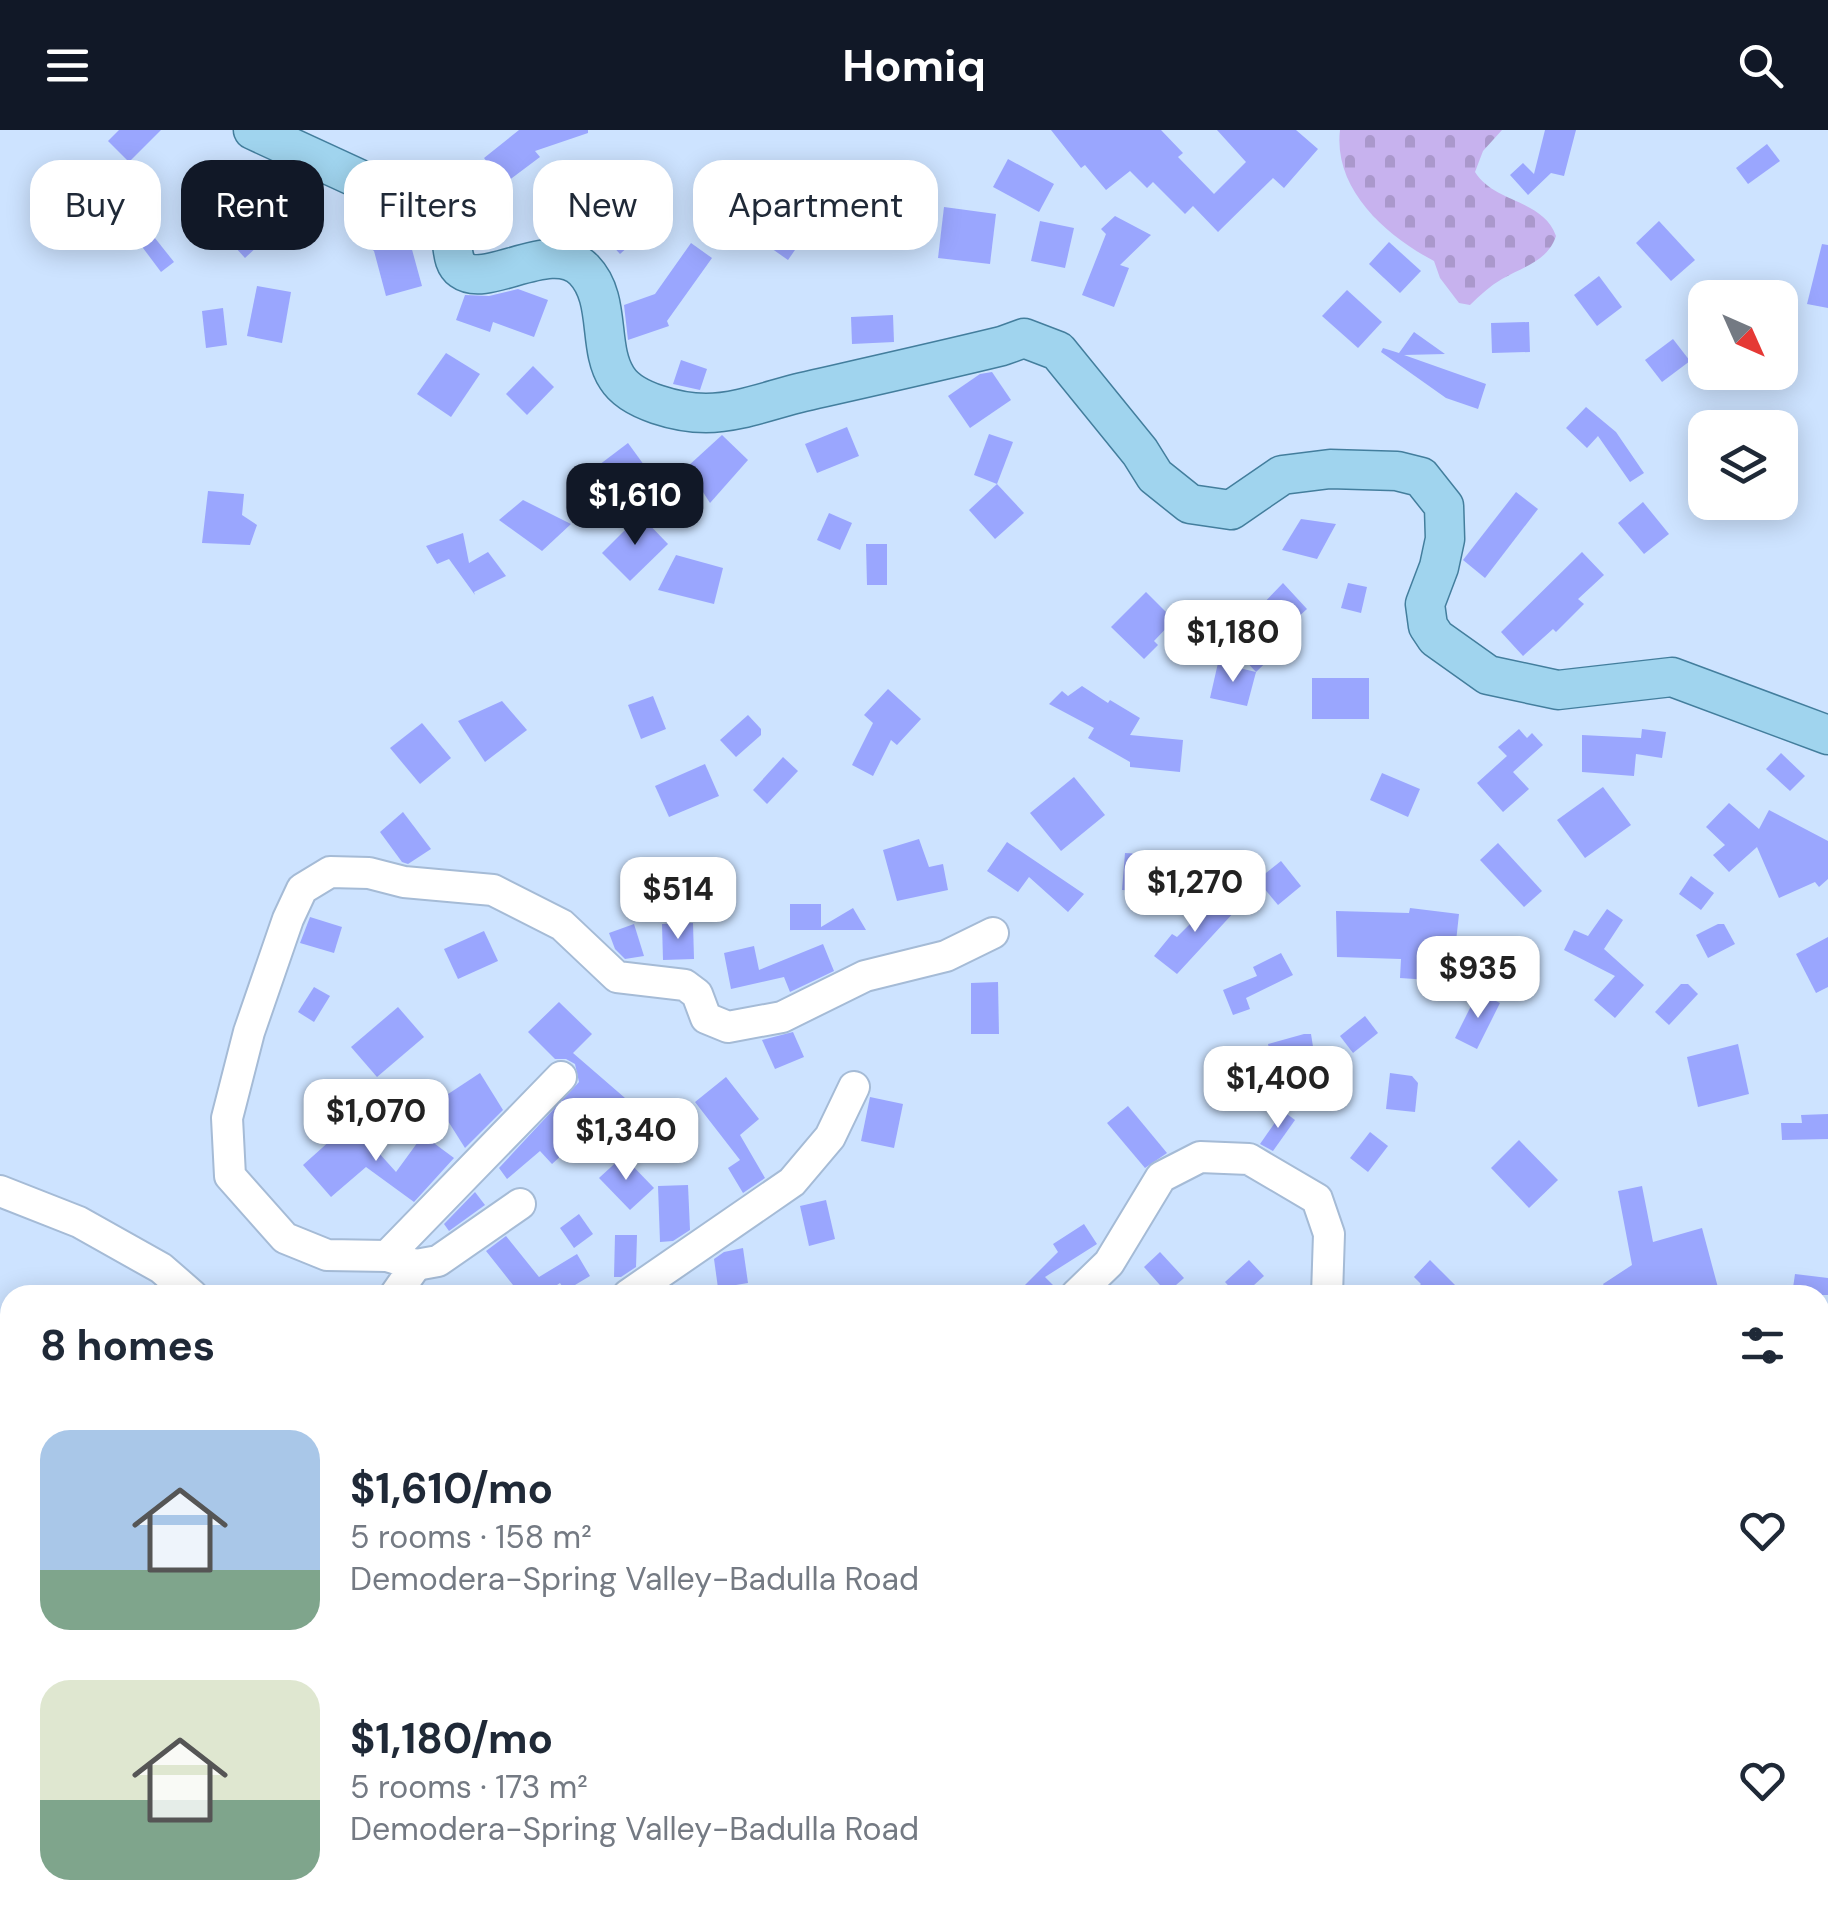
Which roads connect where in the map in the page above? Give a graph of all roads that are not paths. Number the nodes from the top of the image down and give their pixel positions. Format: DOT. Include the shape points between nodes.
graph roads {
  1 [pos="253,130"];
  2 [pos="1828,735"];
  3 [pos="993,933"];
  4 [pos="561,1077"];
  5 [pos="854,1086"];
  6 [pos="0,1191"];
  7 [pos="520,1204"];
  8 [pos="401,1261"];
  9 [pos="181,1285"];
  10 [pos="397,1285"];
  11 [pos="643,1285"];
  12 [pos="1086,1285"];
  13 [pos="1327,1285"];
  1 -- 2 [label="main road" via="431,212 445,224 462,270 484,275 515,264 572,262 596,288 616,377 648,400 707,413 1024,338 1058,350 1155,476 1190,504 1231,510 1282,475 1330,469 1421,476 1444,506 1428,626 1488,675 1558,690 1672,677"];
  3 -- 8 [label="street" via="946,956 866,976 782,1018 728,1026 706,1018 685,985 617,976 562,925 493,890 330,872 302,890 249,1032 227,1118 230,1176 285,1238 326,1256"];
  4 -- 8 [label="street"];
  5 -- 11 [label="street" via="830,1138 792,1182"];
  6 -- 9 [label="street" via="79,1222"];
  7 -- 8 [label="street" via="438,1260"];
  8 -- 10 [label="street"];
  12 -- 13 [label="street" via="1109,1263 1161,1176 1200,1157 1249,1160 1318,1199 1329,1234"];
}
